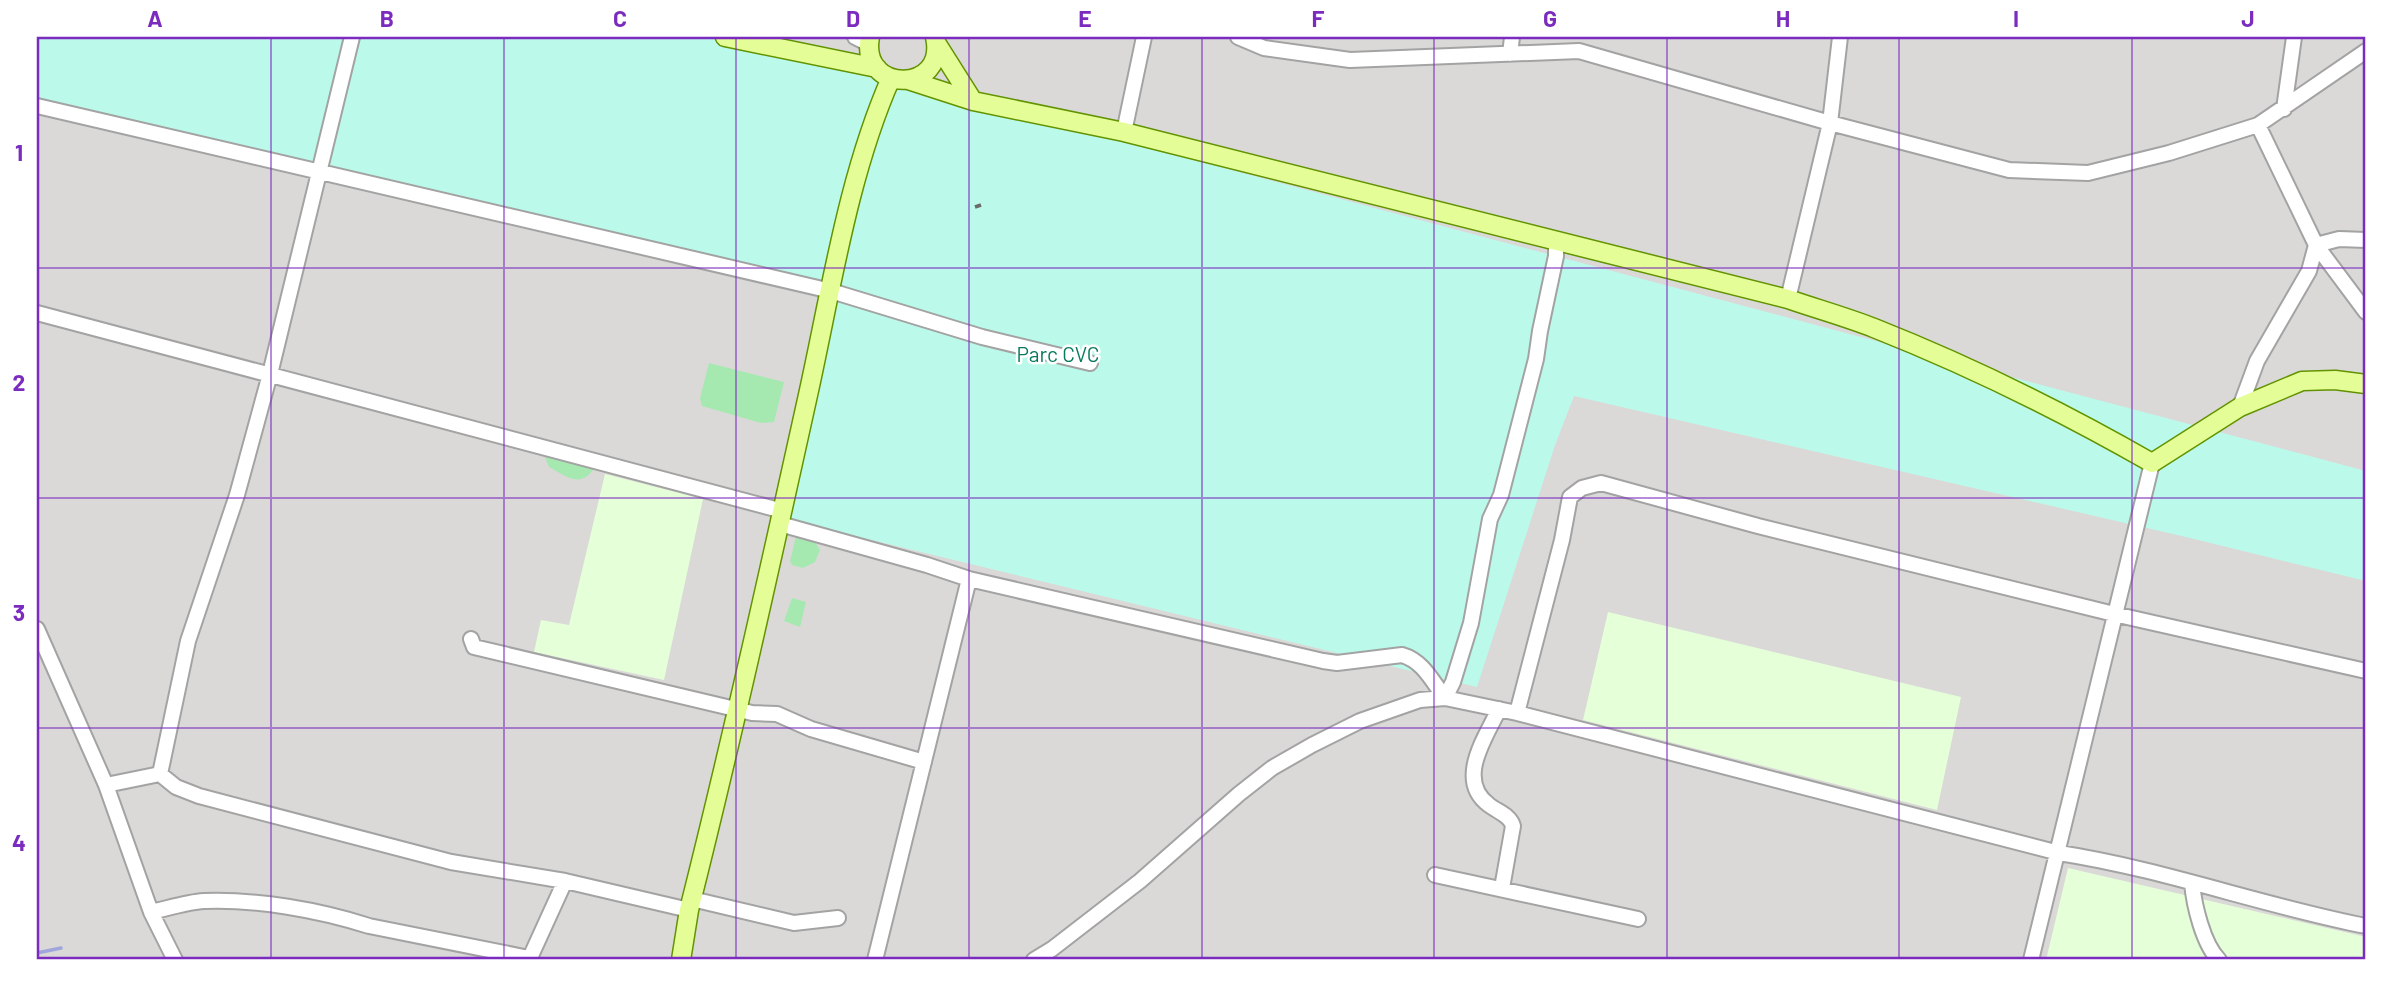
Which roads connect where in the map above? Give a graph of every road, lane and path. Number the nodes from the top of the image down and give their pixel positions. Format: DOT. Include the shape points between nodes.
graph roads {
  1 [pos="352,37"];
  2 [pos="725,37"];
  3 [pos="1144,37"];
  4 [pos="1238,37"];
  5 [pos="1512,37"];
  6 [pos="1840,37"];
  7 [pos="2294,37"];
  8 [pos="936,40"];
  9 [pos="866,41"];
  10 [pos="2366,51"];
  11 [pos="1510,54"];
  12 [pos="835,60"];
  13 [pos="892,76"];
  14 [pos="973,101"];
  15 [pos="37,106"];
  16 [pos="2284,108"];
  17 [pos="1830,123"];
  18 [pos="2258,125"];
  19 [pos="1124,132"];
  20 [pos="319,171"];
  21 [pos="1556,240"];
  22 [pos="2366,240"];
  23 [pos="2316,245"];
  24 [pos="831,290"];
  25 [pos="1788,299"];
  26 [pos="2366,312"];
  27 [pos="37,313"];
  28 [pos="1090,363"];
  29 [pos="270,374"];
  30 [pos="2366,384"];
  31 [pos="2239,407"];
  32 [pos="2152,463"];
  33 [pos="781,518"];
  34 [pos="969,579"];
  35 [pos="2114,614"];
  36 [pos="39,638"];
  37 [pos="471,639"];
  38 [pos="2366,671"];
  39 [pos="1445,698"];
  40 [pos="737,709"];
  41 [pos="1499,709"];
  42 [pos="1517,713"];
  43 [pos="924,762"];
  44 [pos="160,774"];
  45 [pos="106,785"];
  46 [pos="2059,853"];
  47 [pos="1435,875"];
  48 [pos="565,881"];
  49 [pos="2192,883"];
  50 [pos="1502,888"];
  51 [pos="691,905"];
  52 [pos="151,912"];
  53 [pos="838,918"];
  54 [pos="1638,919"];
  55 [pos="2366,926"];
  56 [pos="529,959"];
  57 [pos="175,960"];
  58 [pos="681,960"];
  59 [pos="875,960"];
  60 [pos="1034,960"];
  61 [pos="2031,960"];
  62 [pos="2219,960"];
  1 -- 20 [label="street"];
  2 -- 12 [label="main road"];
  3 -- 19 [label="street"];
  4 -- 11 [label="street" via="1265,48 1350,61"];
  5 -- 11 [label="street"];
  6 -- 17 [label="street"];
  7 -- 16 [label="street"];
  8 -- 13 [label="main road" via="930,68 916,78"];
  8 -- 14 [label="main road"];
  9 -- 12 [label="main road"];
  9 -- 13 [label="main road" via="871,58"];
  10 -- 16 [label="street"];
  11 -- 17 [label="street" via="1579,51"];
  12 -- 13 [label="main road"];
  13 -- 14 [label="main road"];
  13 -- 24 [label="main road" via="855,182"];
  14 -- 19 [label="main road"];
  15 -- 20 [label="street"];
  16 -- 18 [label="street"];
  17 -- 18 [label="street" via="2010,170 2088,173"];
  17 -- 25 [label="street"];
  18 -- 23 [label="street"];
  19 -- 21 [label="main road"];
  20 -- 24 [label="street"];
  20 -- 29 [label="street"];
  21 -- 25 [label="main road"];
  21 -- 39 [label="street" via="1536,359 1501,495 1490,519 1471,623"];
  22 -- 23 [label="street" via="2339,239"];
  23 -- 26 [label="street"];
  23 -- 31 [label="street" via="2309,271 2257,361"];
  24 -- 28 [label="street" via="982,337"];
  24 -- 33 [label="main road"];
  25 -- 32 [label="main road" via="1951,361 2053,408"];
  27 -- 29 [label="street"];
  29 -- 33 [label="street"];
  29 -- 44 [label="street" via="237,495 188,642"];
  30 -- 31 [label="main road" via="2302,381"];
  31 -- 32 [label="main road"];
  32 -- 35 [label="street"];
  33 -- 34 [label="street"];
  33 -- 40 [label="main road"];
  34 -- 39 [label="street" via="1323,661 1402,655 1423,667"];
  34 -- 43 [label="street"];
  35 -- 38 [label="street"];
  35 -- 42 [label="street" via="1601,483 1570,497"];
  35 -- 46 [label="street"];
  36 -- 45 [label="street"];
  37 -- 40 [label="street" via="474,647"];
  39 -- 41 [label="street"];
  39 -- 60 [label="street" via="1385,711 1278,764 1140,881"];
  40 -- 43 [label="street" via="777,714 811,729"];
  40 -- 51 [label="main road"];
  41 -- 42 [label="street"];
  41 -- 50 [label="street" via="1475,760 1473,775 1479,796 1514,826"];
  42 -- 46 [label="street"];
  43 -- 59 [label="street"];
  44 -- 45 [label="street"];
  44 -- 48 [label="street" via="199,796 451,862"];
  45 -- 52 [label="street"];
  46 -- 49 [label="street"];
  46 -- 61 [label="street"];
  47 -- 50 [label="street"];
  48 -- 51 [label="street"];
  48 -- 56 [label="street"];
  49 -- 55 [label="street"];
  49 -- 62 [label="street" via="2207,942"];
  50 -- 54 [label="street"];
  51 -- 53 [label="street" via="794,923"];
  51 -- 58 [label="main road"];
  52 -- 56 [label="street" via="203,901 257,902"];
  52 -- 57 [label="street"];
}
